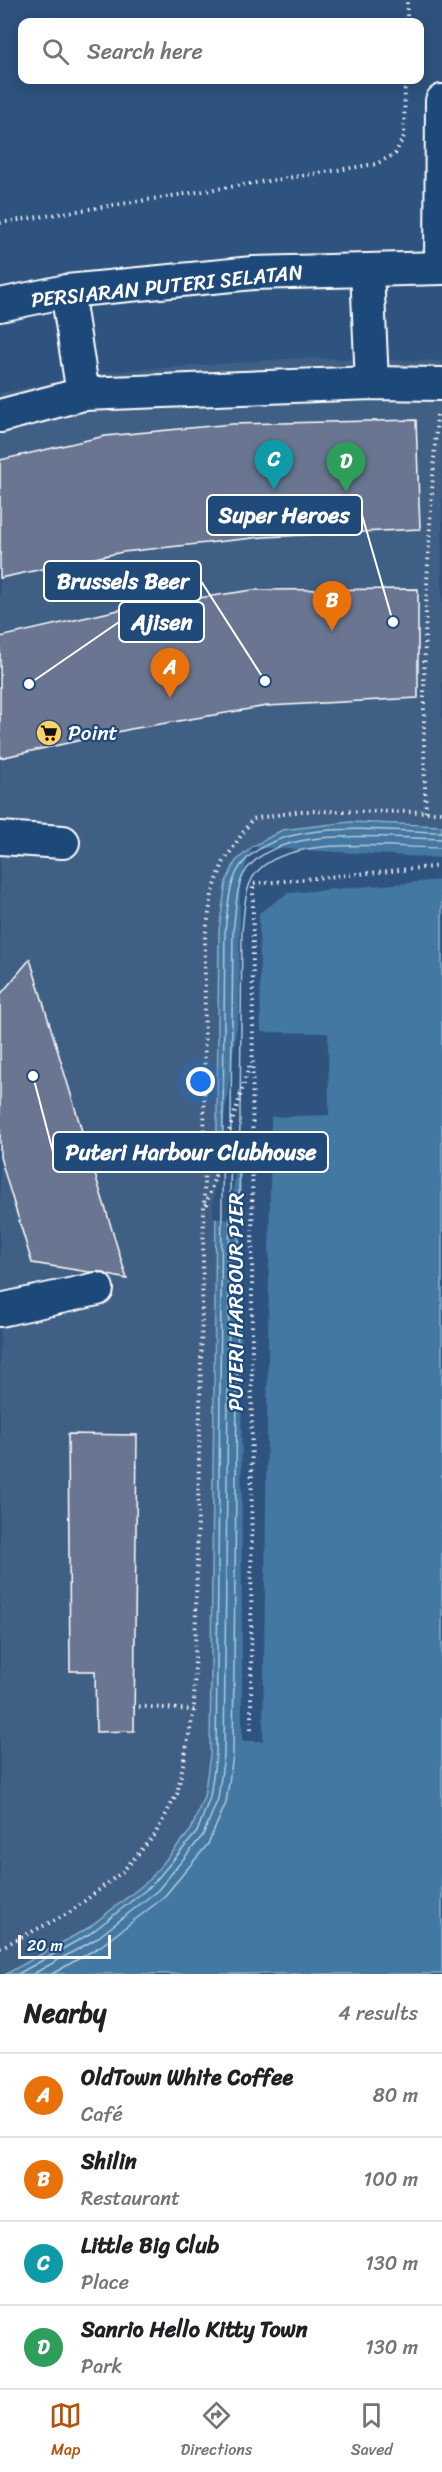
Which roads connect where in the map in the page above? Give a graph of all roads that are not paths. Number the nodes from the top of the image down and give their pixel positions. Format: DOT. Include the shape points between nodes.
graph roads {
  1 [pos="442,101"];
  2 [pos="441,268"];
  3 [pos="367,270"];
  4 [pos="67,291"];
  5 [pos="0,304"];
  6 [pos="372,383"];
  7 [pos="441,384"];
  8 [pos="83,394"];
  9 [pos="0,416"];
  10 [pos="0,838"];
  11 [pos="63,842"];
  12 [pos="97,1288"];
  13 [pos="0,1310"];
  1 -- 2 [label="street"];
  2 -- 3 [label="street, PERSIARAN PUTERI SELATAN"];
  3 -- 4 [label="street, PERSIARAN PUTERI SELATAN" via="253,273"];
  3 -- 6 [label="street"];
  4 -- 5 [label="street, PERSIARAN PUTERI SELATAN"];
  4 -- 8 [label="street"];
  6 -- 7 [label="street"];
  6 -- 8 [label="street"];
  8 -- 9 [label="street"];
  10 -- 11 [label="street"];
  12 -- 13 [label="street"];
}
